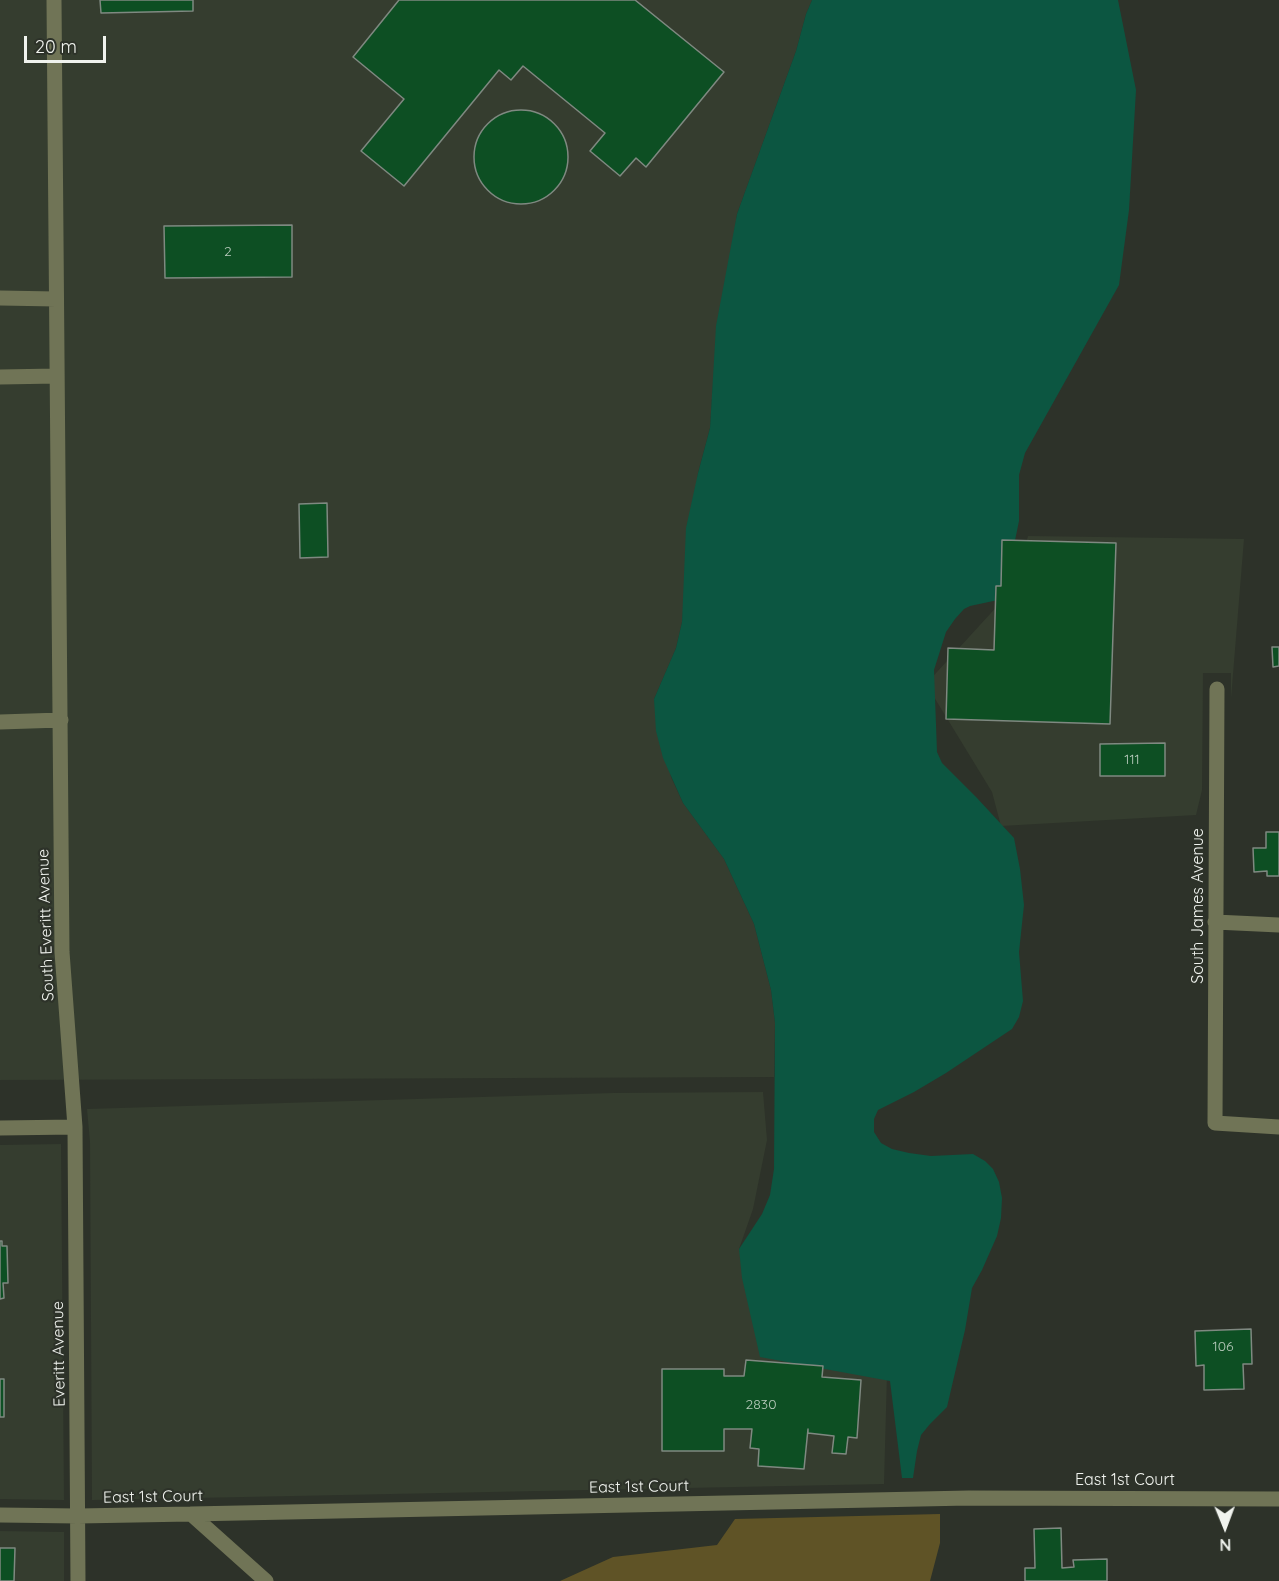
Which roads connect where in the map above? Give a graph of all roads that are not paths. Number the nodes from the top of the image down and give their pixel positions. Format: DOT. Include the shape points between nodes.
graph roads {
  1 [pos="54,0"];
  2 [pos="0,298"];
  3 [pos="56,299"];
  4 [pos="57,376"];
  5 [pos="0,377"];
  6 [pos="1217,689"];
  7 [pos="61,720"];
  8 [pos="0,722"];
  9 [pos="1215,922"];
  10 [pos="1279,925"];
  11 [pos="75,1127"];
  12 [pos="1279,1127"];
  13 [pos="0,1128"];
  14 [pos="1279,1499"];
  15 [pos="191,1514"];
  16 [pos="0,1515"];
  17 [pos="78,1516"];
  18 [pos="78,1581"];
  19 [pos="266,1581"];
  1 -- 3 [label="street, South Everitt Avenue"];
  2 -- 3 [label="street"];
  3 -- 4 [label="street, South Everitt Avenue"];
  4 -- 5 [label="street"];
  4 -- 7 [label="street, South Everitt Avenue"];
  6 -- 9 [label="street, South James Avenue"];
  7 -- 8 [label="street"];
  7 -- 11 [label="street, South Everitt Avenue" via="62,952"];
  9 -- 10 [label="street"];
  9 -- 12 [label="street, South James Avenue" via="1215,1123"];
  11 -- 13 [label="street"];
  11 -- 17 [label="street, Everitt Avenue"];
  14 -- 15 [label="street, East 1st Court" via="957,1498"];
  15 -- 17 [label="street, East 1st Court"];
  15 -- 19 [label="street"];
  16 -- 17 [label="street, East 1st Court"];
  17 -- 18 [label="street, Everitt Avenue"];
}
